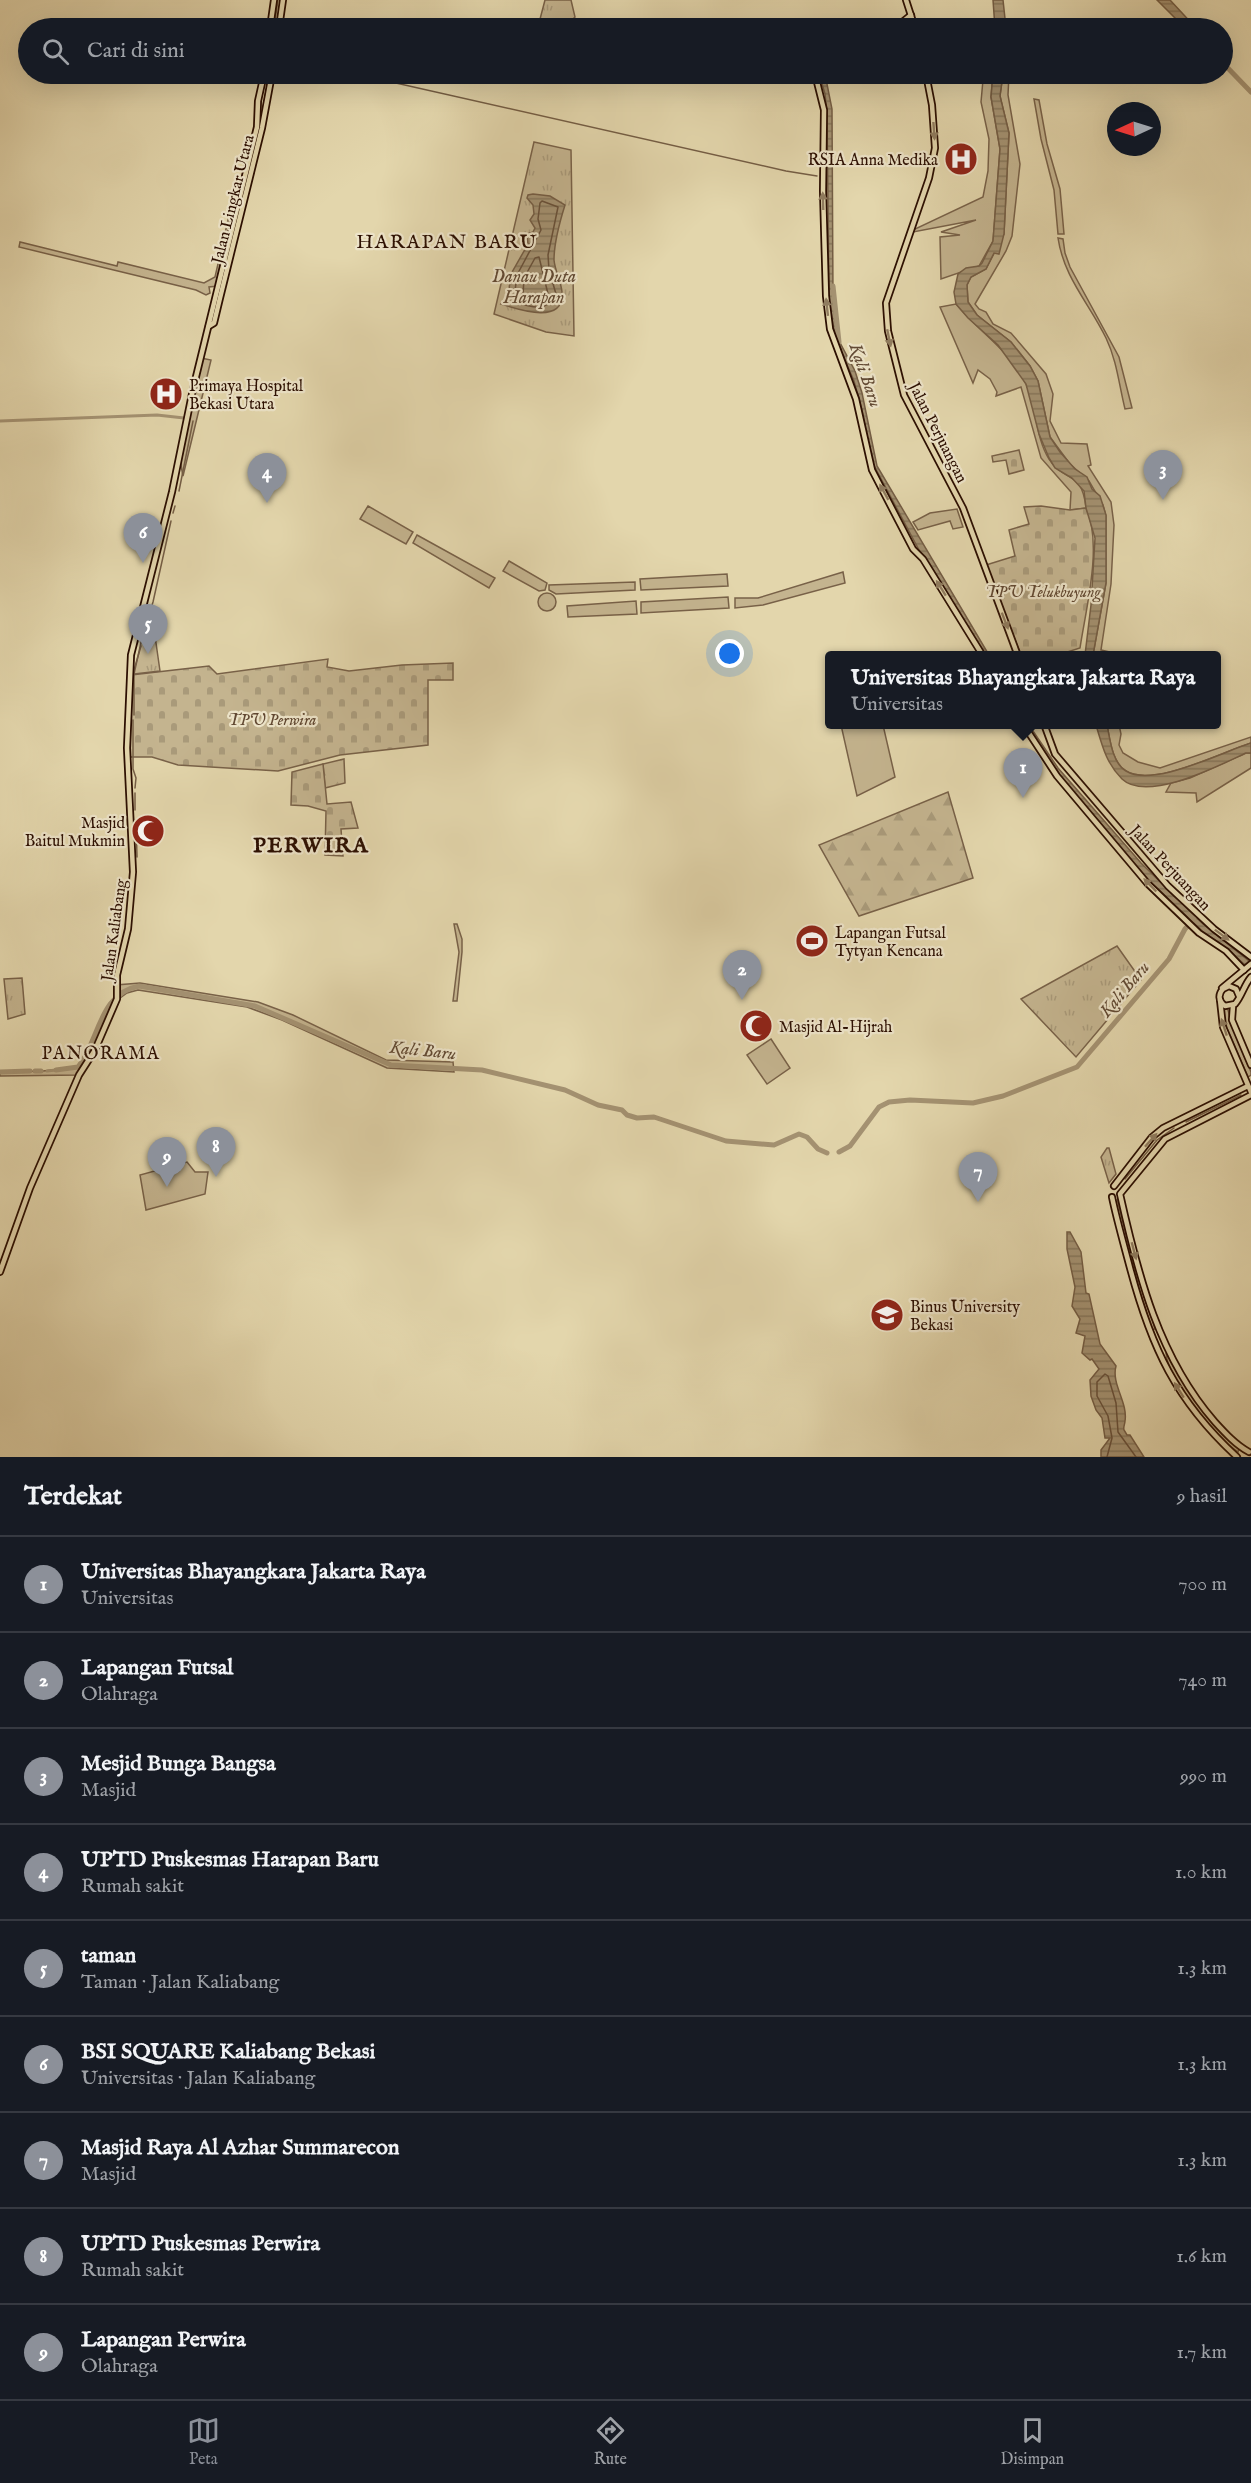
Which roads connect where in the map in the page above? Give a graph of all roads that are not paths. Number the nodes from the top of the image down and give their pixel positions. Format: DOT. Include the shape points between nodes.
graph roads {
  1 [pos="274,0"];
  2 [pos="283,0"];
  3 [pos="906,0"];
  4 [pos="278,9"];
  5 [pos="911,15"];
  6 [pos="274,18"];
  7 [pos="278,18"];
  8 [pos="907,18"];
  9 [pos="912,18"];
  10 [pos="262,84"];
  11 [pos="270,84"];
  12 [pos="817,84"];
  13 [pos="928,84"];
  14 [pos="260,128"];
  15 [pos="169,500"];
  16 [pos="980,651"];
  17 [pos="1016,651"];
  18 [pos="1026,729"];
  19 [pos="1046,729"];
  20 [pos="1064,768"];
  21 [pos="1058,775"];
  22 [pos="1094,799"];
  23 [pos="1085,807"];
  24 [pos="1135,850"];
  25 [pos="1128,857"];
  26 [pos="1193,912"];
  27 [pos="1188,920"];
  28 [pos="1251,957"];
  29 [pos="1247,967"];
  30 [pos="1251,977"];
  31 [pos="1221,990"];
  32 [pos="1239,996"];
  33 [pos="1220,1000"];
  34 [pos="1220,1008"];
  35 [pos="1232,1009"];
  36 [pos="1251,1065"];
  37 [pos="1245,1087"];
  38 [pos="1250,1095"];
  39 [pos="1119,1178"];
  40 [pos="1126,1185"];
  41 [pos="1114,1186"];
  42 [pos="1120,1193"];
  43 [pos="1112,1197"];
  44 [pos="0,1272"];
  45 [pos="1240,1447"];
  46 [pos="1250,1452"];
  47 [pos="1235,1455"];
  48 [pos="1244,1457"];
  1 -- 4 [label="main road"];
  2 -- 4 [label="main road"];
  3 -- 5 [label="main road"];
  4 -- 6 [label="main road"];
  4 -- 7 [label="main road"];
  5 -- 8 [label="main road"];
  5 -- 9 [label="main road"];
  10 -- 14 [label="main road, Jalan Lingkar Utara" via="258,105"];
  11 -- 14 [label="main road, Jalan Lingkar Utara"];
  16 -- 12 [label="main road, one-way" via="912,546 872,470 856,399 830,328 823,191 824,110"];
  13 -- 17 [label="main road, Jalan Perjuangan, one-way" via="935,148 929,178 886,303 888,331 904,395 963,508"];
  14 -- 15 [label="main road, Jalan Lingkar Utara" via="208,326"];
  15 -- 44 [label="main road, Jalan Kaliabang" via="131,655 127,748 133,872 117,999 95,1050 79,1074 30,1188"];
  18 -- 21 [label="main road, Jalan Perjuangan"];
  19 -- 20 [label="main road, Jalan Perjuangan"];
  20 -- 21 [label="main road"];
  20 -- 22 [label="main road, Jalan Perjuangan"];
  21 -- 23 [label="main road, Jalan Perjuangan"];
  22 -- 23 [label="main road"];
  22 -- 24 [label="main road, Jalan Perjuangan"];
  23 -- 25 [label="main road, Jalan Perjuangan"];
  24 -- 25 [label="main road"];
  24 -- 26 [label="main road, Jalan Perjuangan"];
  27 -- 25 [label="main road, Jalan Perjuangan, one-way" via="1147,883"];
  26 -- 27 [label="main road"];
  26 -- 28 [label="main road, Jalan Perjuangan, one-way"];
  27 -- 29 [label="main road, Jalan Perjuangan"];
  29 -- 31 [label="main road"];
  30 -- 32 [label="main road"];
  31 -- 32 [label="main road" via="1231,987"];
  31 -- 33 [label="main road"];
  32 -- 35 [label="main road"];
  33 -- 34 [label="main road"];
  33 -- 35 [label="main road"];
  34 -- 35 [label="main road"];
  37 -- 34 [label="main road, one-way"];
  35 -- 36 [label="main road" via="1232,1020"];
  37 -- 38 [label="main road"];
  39 -- 37 [label="main road, one-way" via="1162,1128"];
  38 -- 40 [label="main road" via="1165,1139"];
  39 -- 40 [label="main road"];
  39 -- 41 [label="main road"];
  40 -- 42 [label="main road"];
  41 -- 42 [label="main road" via="1119,1187"];
  41 -- 43 [label="main road" via="1109,1191"];
  42 -- 43 [label="main road"];
  42 -- 45 [label="main road, one-way" via="1154,1319 1169,1356 1197,1400"];
  47 -- 43 [label="main road, one-way" via="1193,1411 1163,1365 1142,1313"];
  45 -- 46 [label="main road"];
  45 -- 47 [label="main road" via="1240,1453"];
  46 -- 48 [label="main road"];
}
